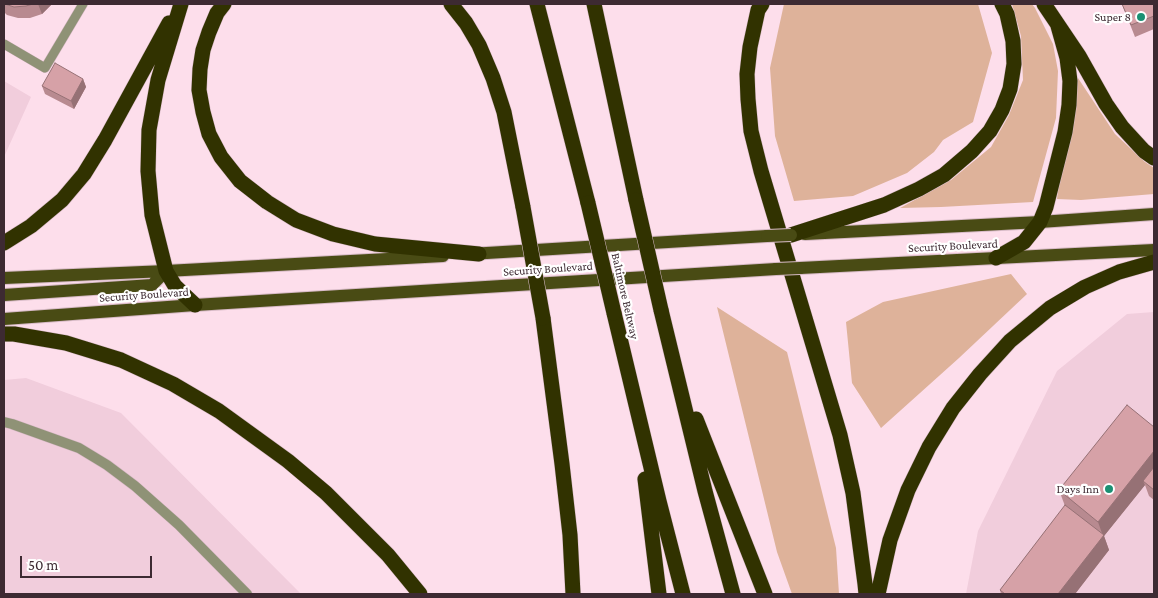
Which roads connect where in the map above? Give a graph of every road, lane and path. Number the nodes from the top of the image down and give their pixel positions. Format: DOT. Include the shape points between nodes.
graph roads {
  1 [pos="83,4"];
  2 [pos="180,4"];
  3 [pos="224,4"];
  4 [pos="451,4"];
  5 [pos="537,4"];
  6 [pos="594,4"];
  7 [pos="762,4"];
  8 [pos="1002,4"];
  9 [pos="1044,4"];
  10 [pos="1058,26"];
  11 [pos="4,44"];
  12 [pos="1154,158"];
  13 [pos="1154,214"];
  14 [pos="1040,222"];
  15 [pos="791,235"];
  16 [pos="4,243"];
  17 [pos="1154,250"];
  18 [pos="479,254"];
  19 [pos="996,258"];
  20 [pos="1154,262"];
  21 [pos="166,271"];
  22 [pos="4,278"];
  23 [pos="4,295"];
  24 [pos="195,305"];
  25 [pos="4,319"];
  26 [pos="4,334"];
  27 [pos="675,365"];
  28 [pos="636,406"];
  29 [pos="4,422"];
  30 [pos="247,594"];
  31 [pos="420,594"];
  32 [pos="573,594"];
  33 [pos="659,594"];
  34 [pos="683,594"];
  35 [pos="733,594"];
  36 [pos="766,594"];
  37 [pos="866,594"];
  38 [pos="878,594"];
  1 -- 11 [label="lane" via="45,68"];
  2 -- 16 [label="highway" via="84,174 62,200"];
  2 -- 21 [label="highway" via="158,80 149,130 152,215"];
  3 -- 18 [label="highway" via="214,20 204,50 199,90 209,134 221,157 240,181 296,220 333,234 375,244"];
  4 -- 32 [label="highway, bridge" via="480,45 504,112 543,318 570,535"];
  5 -- 28 [label="highway, Baltimore Beltway, bridge"];
  6 -- 27 [label="highway, bridge"];
  7 -- 37 [label="highway" via="750,47 747,74 751,131 840,435 853,493"];
  8 -- 15 [label="highway" via="1013,41 1010,89 990,131 972,151 944,175 920,189 884,205"];
  9 -- 10 [label="highway"];
  10 -- 12 [label="highway" via="1122,127"];
  10 -- 14 [label="highway" via="1067,58 1069,105 1065,132"];
  13 -- 14 [label="main road, Security Boulevard"];
  14 -- 15 [label="main road, Security Boulevard"];
  14 -- 19 [label="highway" via="1024,242"];
  15 -- 18 [label="main road, Security Boulevard, bridge"];
  17 -- 19 [label="main road, Security Boulevard"];
  18 -- 21 [label="main road, Security Boulevard"];
  19 -- 24 [label="main road, Security Boulevard, bridge"];
  20 -- 38 [label="highway" via="1119,272 1050,308 1010,341 980,374 929,446 908,490 890,540"];
  21 -- 22 [label="main road, Security Boulevard"];
  21 -- 23 [label="main road" via="152,285"];
  21 -- 24 [label="highway" via="174,286"];
  24 -- 25 [label="main road, Security Boulevard"];
  26 -- 31 [label="highway" via="66,343 121,360 173,384 219,411 326,493 388,555"];
  27 -- 35 [label="highway"];
  27 -- 36 [label="highway"];
  28 -- 33 [label="highway"];
  28 -- 34 [label="highway, Baltimore Beltway"];
  29 -- 30 [label="street" via="79,448 107,465 179,525"];
}
